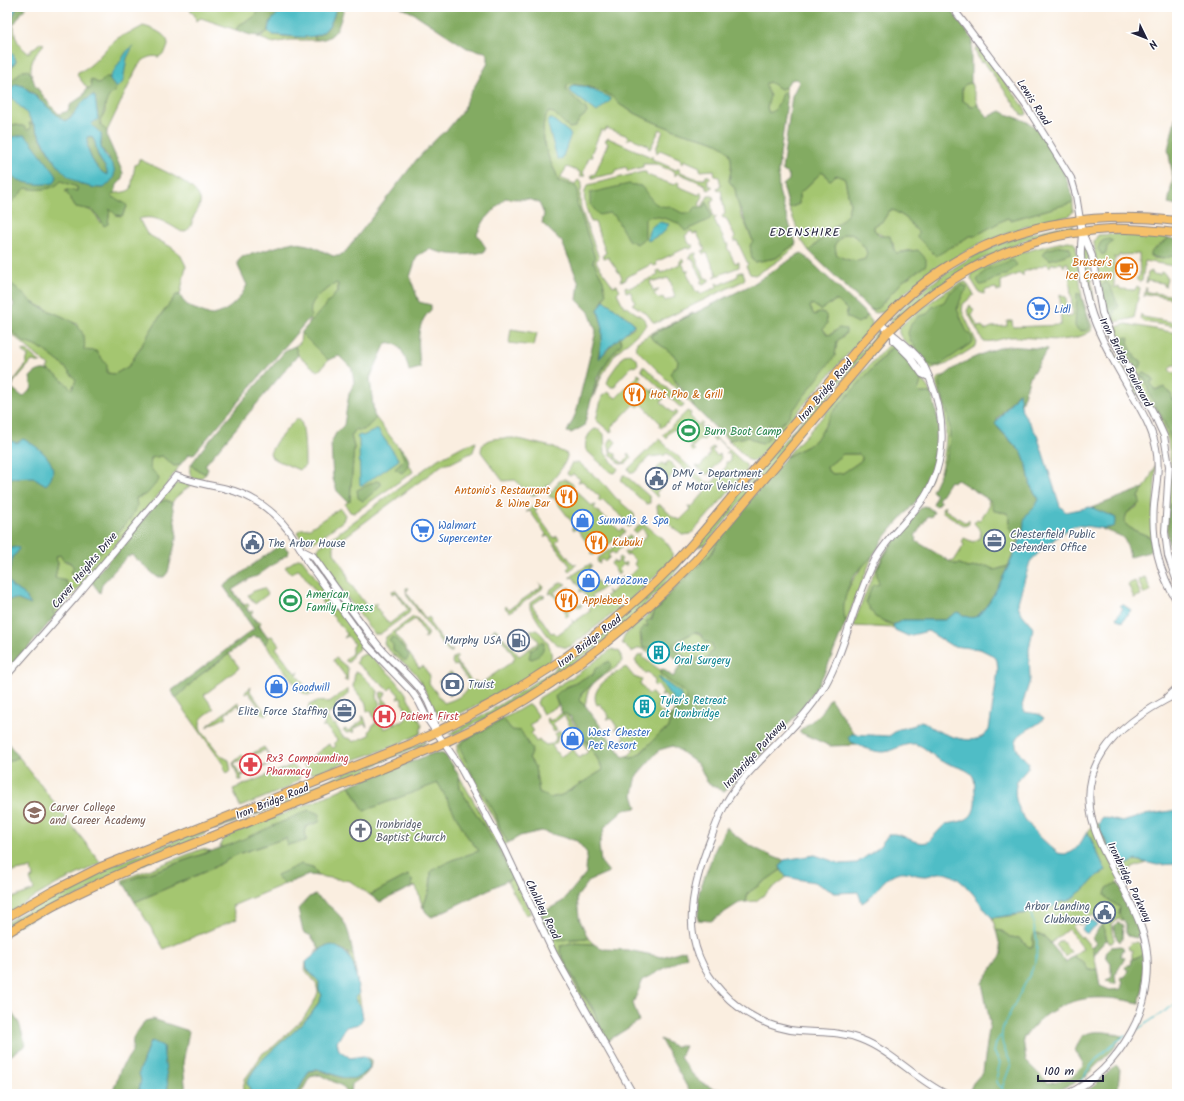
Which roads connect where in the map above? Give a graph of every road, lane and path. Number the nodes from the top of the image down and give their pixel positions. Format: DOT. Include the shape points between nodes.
graph roads {
  1 [pos="952,7"];
  2 [pos="1080,219"];
  3 [pos="1177,221"];
  4 [pos="1082,232"];
  5 [pos="1177,233"];
  6 [pos="880,324"];
  7 [pos="891,334"];
  8 [pos="303,551"];
  9 [pos="1177,582"];
  10 [pos="1177,601"];
  11 [pos="7,675"];
  12 [pos="1177,688"];
  13 [pos="1177,694"];
  14 [pos="1161,702"];
  15 [pos="436,732"];
  16 [pos="444,743"];
  17 [pos="7,918"];
  18 [pos="7,933"];
  19 [pos="632,1094"];
  20 [pos="946,1094"];
  21 [pos="1067,1094"];
  1 -- 2 [label="street, Lewis Road" via="1025,104 1066,170 1076,195"];
  2 -- 3 [label="main road, Iron Bridge Road" via="1117,217"];
  2 -- 4 [label="street, Lewis Road"];
  2 -- 6 [label="main road, Iron Bridge Road" via="1028,230 973,252 927,280"];
  4 -- 5 [label="main road, Iron Bridge Road" via="1111,229"];
  4 -- 7 [label="main road, Iron Bridge Road" via="1036,241 977,264 932,292"];
  4 -- 9 [label="street, Iron Bridge Boulevard" via="1092,256 1099,302 1107,327 1164,436 1169,466 1165,532 1168,556"];
  4 -- 10 [label="street, Iron Bridge Boulevard" via="1080,256 1084,286 1094,324 1149,426 1156,446 1158,462 1154,506 1155,543 1164,576"];
  6 -- 7 [label="street, Ironbridge Parkway"];
  6 -- 15 [label="main road, Iron Bridge Road" via="704,531 627,609 585,644 540,676 490,706"];
  7 -- 16 [label="main road, Iron Bridge Road" via="696,560 651,604 607,643 561,677 513,707"];
  7 -- 20 [label="street, Ironbridge Parkway" via="911,349 927,370 940,406 941,450 931,485 922,500 889,538 876,560 830,675 816,698 737,785 725,804 697,876 692,898 691,921 696,947 710,976 728,998 748,1013 788,1030 831,1032 860,1039 881,1049"];
  8 -- 11 [label="street, Carver Heights Drive" via="279,518 264,506 232,490 199,484 176,476 76,597"];
  8 -- 15 [label="street, Chalkley Road" via="306,560 368,646 412,692"];
  8 -- 15 [label="street" via="313,556 380,648 421,688 435,718"];
  12 -- 14 [label="street, Ironbridge Parkway"];
  13 -- 14 [label="street, Ironbridge Parkway"];
  14 -- 21 [label="street, Ironbridge Parkway" via="1125,725 1106,747 1093,774 1089,799 1091,816 1100,842 1143,931 1147,960 1144,1000 1132,1030 1116,1056 1093,1079"];
  15 -- 16 [label="street, Chalkley Road"];
  15 -- 17 [label="main road, Iron Bridge Road" via="101,867"];
  16 -- 18 [label="main road, Iron Bridge Road" via="106,879"];
  16 -- 19 [label="street, Chalkley Road" via="470,784 504,848 554,954"];
}
